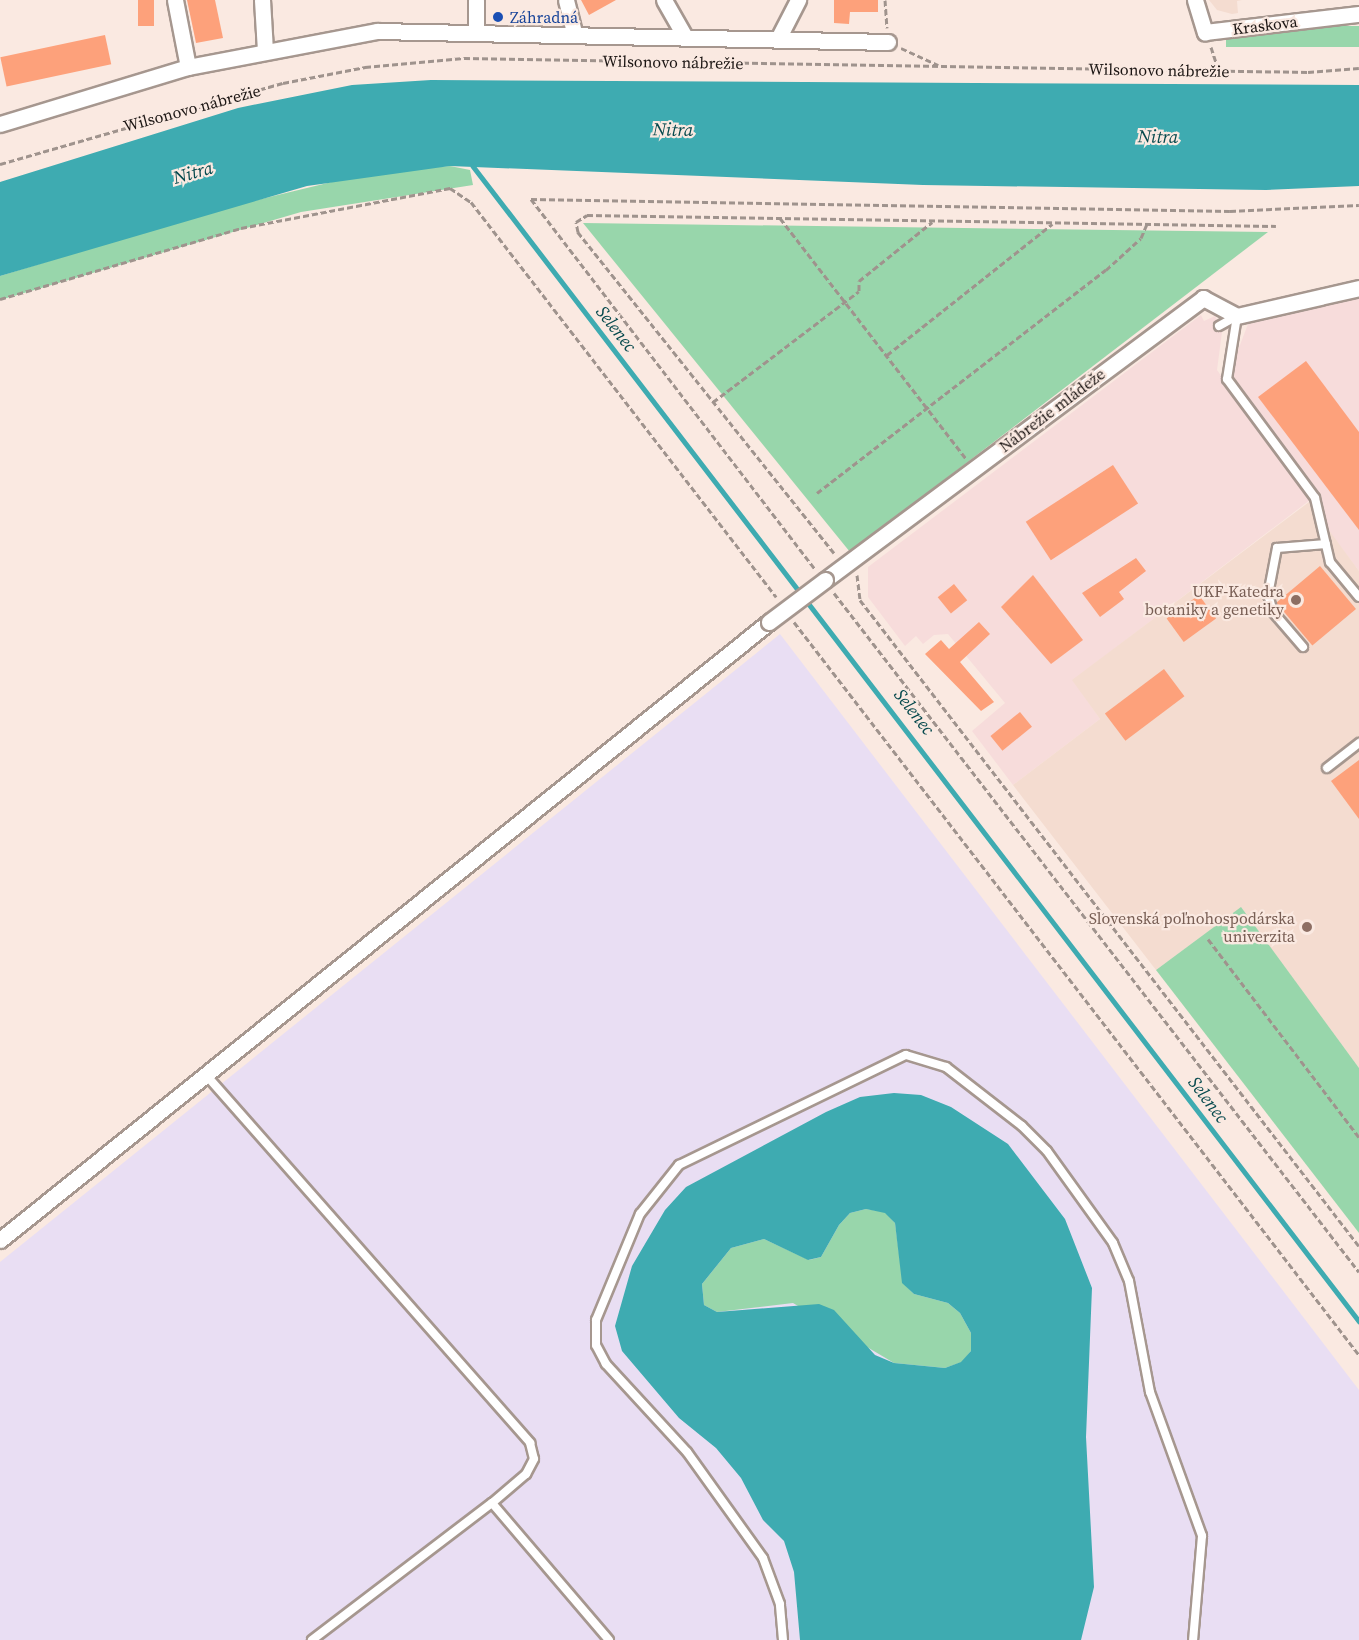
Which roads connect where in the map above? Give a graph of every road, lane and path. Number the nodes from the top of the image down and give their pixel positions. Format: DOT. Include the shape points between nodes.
graph roads {
  1 [pos="175,0"];
  2 [pos="262,0"];
  3 [pos="476,0"];
  4 [pos="566,0"];
  5 [pos="664,0"];
  6 [pos="798,0"];
  7 [pos="1195,0"];
  8 [pos="1359,14"];
  9 [pos="476,30"];
  10 [pos="1205,32"];
  11 [pos="574,33"];
  12 [pos="684,35"];
  13 [pos="780,37"];
  14 [pos="888,42"];
  15 [pos="265,51"];
  16 [pos="188,67"];
  17 [pos="1359,68"];
  18 [pos="1219,71"];
  19 [pos="0,124"];
  20 [pos="0,164"];
  21 [pos="1359,205"];
  22 [pos="780,218"];
  23 [pos="933,220"];
  24 [pos="1053,223"];
  25 [pos="1147,224"];
  26 [pos="1276,226"];
  27 [pos="1359,288"];
  28 [pos="846,300"];
  29 [pos="1237,316"];
  30 [pos="1220,326"];
  31 [pos="886,355"];
  32 [pos="713,402"];
  33 [pos="926,408"];
  34 [pos="974,469"];
  35 [pos="817,493"];
  36 [pos="1326,544"];
  37 [pos="855,558"];
  38 [pos="825,580"];
  39 [pos="1359,597"];
  40 [pos="1304,647"];
  41 [pos="1359,743"];
  42 [pos="1327,768"];
  43 [pos="1208,939"];
  44 [pos="207,1076"];
  45 [pos="1359,1137"];
  46 [pos="0,1240"];
  47 [pos="1359,1246"];
  48 [pos="1359,1272"];
  49 [pos="492,1503"];
  50 [pos="312,1640"];
  51 [pos="609,1640"];
  52 [pos="783,1640"];
  53 [pos="1193,1640"];
  1 -- 16 [label="street"];
  2 -- 15 [label="street"];
  3 -- 9 [label="street"];
  4 -- 11 [label="street"];
  5 -- 12 [label="street, Wilsonovo nábrežie"];
  6 -- 13 [label="street"];
  7 -- 10 [label="street"];
  8 -- 10 [label="street, Kraskova"];
  9 -- 11 [label="street, Wilsonovo nábrežie"];
  9 -- 15 [label="street, Wilsonovo nábrežie" via="377,31"];
  10 -- 18 [label="path"];
  11 -- 12 [label="street, Wilsonovo nábrežie"];
  12 -- 13 [label="street, Wilsonovo nábrežie"];
  13 -- 14 [label="street, Wilsonovo nábrežie"];
  15 -- 16 [label="street, Wilsonovo nábrežie"];
  16 -- 19 [label="street, Wilsonovo nábrežie"];
  17 -- 18 [label="path, Wilsonovo nábrežie"];
  18 -- 20 [label="path, Wilsonovo nábrežie" via="464,58 365,67 283,83"];
  21 -- 38 [label="path" via="1230,211 531,199"];
  22 -- 23 [label="path"];
  22 -- 28 [label="path"];
  22 -- 32 [label="path" via="586,215 576,222 578,232"];
  23 -- 24 [label="path"];
  23 -- 28 [label="path" via="860,281 859,291"];
  24 -- 25 [label="path"];
  24 -- 31 [label="path"];
  25 -- 26 [label="path"];
  25 -- 33 [label="path" via="1141,238 1106,270"];
  27 -- 29 [label="street"];
  28 -- 31 [label="path"];
  28 -- 32 [label="path"];
  29 -- 30 [label="lane"];
  29 -- 34 [label="street, Nábrežie mládeže" via="1213,299 1193,304"];
  29 -- 36 [label="lane" via="1225,363 1227,379 1315,498"];
  31 -- 33 [label="path"];
  32 -- 37 [label="path" via="837,557"];
  33 -- 34 [label="path"];
  33 -- 35 [label="path"];
  34 -- 37 [label="street, Nábrežie mládeže"];
  36 -- 39 [label="lane" via="1330,562"];
  36 -- 40 [label="lane" via="1277,548 1268,595 1273,612"];
  37 -- 38 [label="street, Nábrežie mládeže"];
  37 -- 47 [label="path" via="860,600"];
  38 -- 44 [label="street, Nábrežie mládeže, bridge"];
  38 -- 48 [label="path"];
  41 -- 42 [label="lane"];
  43 -- 45 [label="path"];
  44 -- 46 [label="street, Nábrežie mládeže"];
  44 -- 49 [label="lane" via="530,1443 534,1458 526,1474"];
  49 -- 50 [label="lane"];
  49 -- 51 [label="lane"];
  52 -- 53 [label="lane" via="780,1604 764,1558 687,1452 606,1364 596,1345 596,1320 640,1214 679,1165 906,1055 946,1067 1022,1126 1047,1151 1113,1243 1129,1281 1150,1392 1202,1536"];
}
